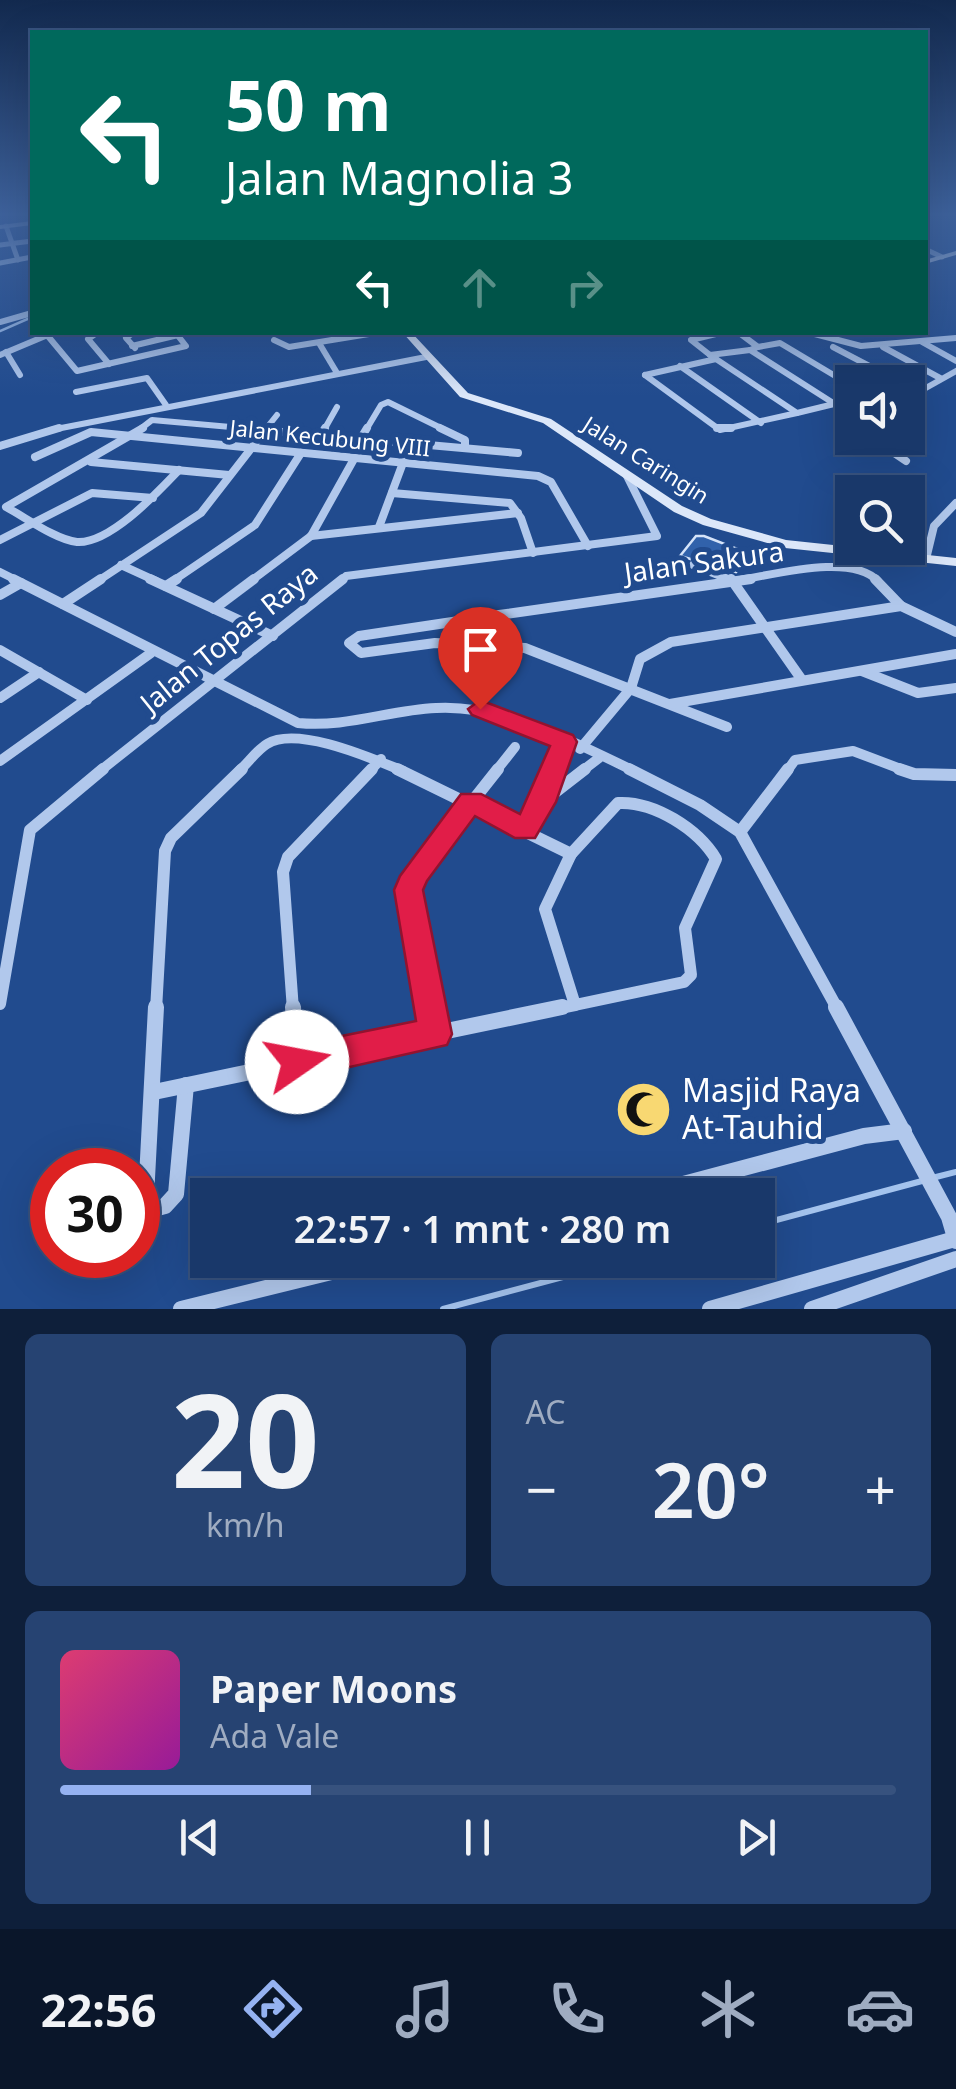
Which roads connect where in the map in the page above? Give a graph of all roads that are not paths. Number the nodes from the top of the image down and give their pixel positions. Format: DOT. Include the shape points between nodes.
graph roads {
  1 [pos="30,316"];
  2 [pos="30,317"];
  3 [pos="1,322"];
  4 [pos="8,330"];
  5 [pos="48,335"];
  6 [pos="51,335"];
  7 [pos="93,335"];
  8 [pos="130,335"];
  9 [pos="172,335"];
  10 [pos="177,335"];
  11 [pos="362,335"];
  12 [pos="408,335"];
  13 [pos="710,335"];
  14 [pos="741,335"];
  15 [pos="807,335"];
  16 [pos="812,335"];
  17 [pos="956,338"];
  18 [pos="274,340"];
  19 [pos="319,342"];
  20 [pos="922,342"];
  21 [pos="780,343"];
  22 [pos="828,344"];
  23 [pos="132,346"];
  24 [pos="882,347"];
  25 [pos="754,348"];
  26 [pos="3,354"];
  27 [pos="142,357"];
  28 [pos="426,357"];
  29 [pos="713,357"];
  30 [pos="956,361"];
  31 [pos="109,364"];
  32 [pos="868,365"];
  33 [pos="680,366"];
  34 [pos="956,371"];
  35 [pos="338,373"];
  36 [pos="20,375"];
  37 [pos="835,376"];
  38 [pos="940,378"];
  39 [pos="925,388"];
  40 [pos="76,392"];
  41 [pos="834,404"];
  42 [pos="166,405"];
  43 [pos="337,407"];
  44 [pos="797,413"];
  45 [pos="277,415"];
  46 [pos="761,423"];
  47 [pos="266,431"];
  48 [pos="321,435"];
  49 [pos="132,437"];
  50 [pos="361,438"];
  51 [pos="410,444"];
  52 [pos="0,446"];
  53 [pos="253,448"];
  54 [pos="465,448"];
  55 [pos="301,453"];
  56 [pos="518,453"];
  57 [pos="898,455"];
  58 [pos="35,457"];
  59 [pos="354,459"];
  60 [pos="906,460"];
  61 [pos="90,462"];
  62 [pos="404,464"];
  63 [pos="179,470"];
  64 [pos="229,476"];
  65 [pos="627,476"];
  66 [pos="392,493"];
  67 [pos="154,498"];
  68 [pos="956,504"];
  69 [pos="518,513"];
  70 [pos="36,522"];
  71 [pos="378,527"];
  72 [pos="310,536"];
  73 [pos="0,540"];
  74 [pos="588,546"];
  75 [pos="533,553"];
  76 [pos="926,559"];
  77 [pos="956,562"];
  78 [pos="121,564"];
  79 [pos="0,572"];
  80 [pos="733,580"];
  81 [pos="21,583"];
  82 [pos="703,585"];
  83 [pos="166,586"];
  84 [pos="0,596"];
  85 [pos="63,604"];
  86 [pos="900,606"];
  87 [pos="214,609"];
  88 [pos="499,615"];
  89 [pos="767,628"];
  90 [pos="956,632"];
  91 [pos="273,636"];
  92 [pos="500,643"];
  93 [pos="0,650"];
  94 [pos="151,652"];
  95 [pos="956,654"];
  96 [pos="861,671"];
  97 [pos="40,672"];
  98 [pos="802,680"];
  99 [pos="215,684"];
  100 [pos="631,688"];
  101 [pos="956,688"];
  102 [pos="0,698"];
  103 [pos="87,700"];
  104 [pos="669,704"];
  105 [pos="726,728"];
  106 [pos="564,742"];
  107 [pos="515,747"];
  108 [pos="580,748"];
  109 [pos="599,758"];
  110 [pos="380,759"];
  111 [pos="0,761"];
  112 [pos="956,776"];
  113 [pos="471,802"];
  114 [pos="542,802"];
  115 [pos="525,830"];
  116 [pos="740,832"];
  117 [pos="571,854"];
  118 [pos="0,1004"];
  119 [pos="575,1005"];
  120 [pos="435,1034"];
  121 [pos="297,1062"];
  122 [pos="186,1085"];
  123 [pos="154,1092"];
  124 [pos="904,1132"];
  125 [pos="706,1178"];
  126 [pos="956,1240"];
  127 [pos="956,1260"];
  128 [pos="307,1278"];
  129 [pos="181,1309"];
  130 [pos="710,1309"];
  131 [pos="812,1309"];
  1 -- 3 [label="street"];
  2 -- 4 [label="street"];
  5 -- 26 [label="street"];
  6 -- 31 [label="street" via="73,369"];
  7 -- 31 [label="street" via="88,338"];
  8 -- 23 [label="street"];
  9 -- 23 [label="street"];
  10 -- 27 [label="street" via="186,346"];
  11 -- 19 [label="street"];
  12 -- 28 [label="main road, Jalan Caringin"];
  13 -- 29 [label="street" via="691,339"];
  14 -- 25 [label="street"];
  15 -- 21 [label="street"];
  16 -- 22 [label="street"];
  17 -- 20 [label="street"];
  18 -- 19 [label="street" via="290,347"];
  19 -- 35 [label="street"];
  20 -- 24 [label="street"];
  20 -- 30 [label="street"];
  21 -- 25 [label="street"];
  21 -- 37 [label="street"];
  22 -- 24 [label="street"];
  22 -- 32 [label="street"];
  23 -- 27 [label="street"];
  24 -- 38 [label="street"];
  25 -- 29 [label="street"];
  25 -- 41 [label="street"];
  26 -- 36 [label="street"];
  27 -- 31 [label="street"];
  28 -- 35 [label="street"];
  28 -- 65 [label="main road, Jalan Caringin" via="464,395 547,421"];
  29 -- 33 [label="street"];
  29 -- 44 [label="street"];
  33 -- 46 [label="street"];
  33 -- 46 [label="street" via="644,373 715,428"];
  34 -- 38 [label="street"];
  35 -- 42 [label="street"];
  38 -- 39 [label="street"];
  40 -- 42 [label="street" via="147,378"];
  41 -- 44 [label="street"];
  42 -- 52 [label="street"];
  43 -- 48 [label="street"];
  44 -- 46 [label="street"];
  45 -- 47 [label="street"];
  47 -- 48 [label="street"];
  47 -- 49 [label="street" via="152,420"];
  47 -- 53 [label="street"];
  48 -- 50 [label="street"];
  49 -- 53 [label="street, Jalan Kecubung VIII"];
  49 -- 58 [label="street, Jalan Kecubung VIII" via="86,432"];
  49 -- 61 [label="street"];
  50 -- 51 [label="street"];
  50 -- 54 [label="street" via="388,402 465,440"];
  51 -- 54 [label="street"];
  51 -- 62 [label="street"];
  53 -- 55 [label="street, Jalan Kecubung VIII"];
  53 -- 64 [label="street"];
  54 -- 56 [label="street"];
  55 -- 59 [label="street, Jalan Kecubung VIII"];
  55 -- 83 [label="street" via="248,531"];
  57 -- 60 [label="street"];
  59 -- 62 [label="street, Jalan Kecubung VIII"];
  59 -- 72 [label="street"];
  61 -- 63 [label="street"];
  61 -- 70 [label="street" via="6,508"];
  62 -- 66 [label="street"];
  62 -- 74 [label="street, Jalan Kecubung VIII" via="546,478"];
  63 -- 64 [label="street"];
  63 -- 67 [label="street"];
  64 -- 78 [label="street" via="201,513"];
  65 -- 74 [label="street, Jalan Topas Raya" via="657,536"];
  65 -- 76 [label="main road, Jalan Caringin" via="678,509 750,537"];
  66 -- 69 [label="street" via="504,502"];
  66 -- 71 [label="street"];
  67 -- 70 [label="street" via="92,493"];
  67 -- 70 [label="street" via="87,541"];
  68 -- 76 [label="street" via="934,526"];
  69 -- 71 [label="street"];
  69 -- 75 [label="street"];
  70 -- 73 [label="street"];
  71 -- 72 [label="street"];
  72 -- 87 [label="street"];
  74 -- 75 [label="street, Jalan Topas Raya"];
  75 -- 91 [label="street, Jalan Topas Raya" via="346,576"];
  76 -- 77 [label="main road, Jalan Caringin"];
  78 -- 83 [label="street"];
  78 -- 85 [label="street"];
  79 -- 81 [label="street"];
  80 -- 82 [label="street, Jalan Sakura"];
  80 -- 82 [label="street" via="692,564"];
  80 -- 86 [label="street, Jalan Sakura" via="859,567"];
  80 -- 89 [label="street"];
  81 -- 84 [label="street"];
  81 -- 85 [label="street"];
  82 -- 88 [label="street, Jalan Sakura"];
  83 -- 87 [label="street"];
  85 -- 94 [label="street"];
  86 -- 89 [label="street"];
  86 -- 90 [label="street, Jalan Sakura"];
  87 -- 91 [label="street"];
  88 -- 92 [label="street"];
  88 -- 92 [label="street, Jalan Sakura" via="359,636 349,643 362,653 435,642"];
  89 -- 98 [label="street"];
  89 -- 100 [label="street" via="648,651"];
  91 -- 99 [label="street, Jalan Topas Raya"];
  92 -- 100 [label="street"];
  93 -- 97 [label="street"];
  94 -- 99 [label="street"];
  94 -- 103 [label="street"];
  95 -- 96 [label="street"];
  96 -- 98 [label="street"];
  96 -- 101 [label="street" via="918,693"];
  97 -- 102 [label="street"];
  97 -- 103 [label="street"];
  98 -- 104 [label="street"];
  99 -- 106 [label="street" via="298,723 334,724 446,706 480,709"];
  99 -- 118 [label="street, Jalan Topas Raya" via="30,830"];
  100 -- 104 [label="street"];
  100 -- 108 [label="street"];
  103 -- 111 [label="street"];
  104 -- 105 [label="street"];
  106 -- 108 [label="street"];
  106 -- 114 [label="street"];
  107 -- 113 [label="street"];
  108 -- 109 [label="street"];
  109 -- 114 [label="street"];
  109 -- 116 [label="street" via="709,810"];
  110 -- 113 [label="street"];
  110 -- 121 [label="street" via="288,857 283,872"];
  110 -- 123 [label="street" via="278,738 171,838 164,851"];
  112 -- 116 [label="street" via="914,774 854,752 795,760"];
  113 -- 115 [label="street"];
  113 -- 120 [label="street" via="409,890"];
  114 -- 115 [label="street"];
  115 -- 117 [label="street"];
  116 -- 124 [label="street"];
  117 -- 119 [label="street" via="545,909"];
  117 -- 119 [label="street" via="626,801 688,830 716,859 686,928 690,975 684,982"];
  119 -- 120 [label="street"];
  120 -- 121 [label="street"];
  121 -- 122 [label="street"];
  122 -- 123 [label="street"];
  122 -- 123 [label="street" via="176,1194 153,1210 146,1197"];
  124 -- 125 [label="street" via="864,1136"];
  124 -- 126 [label="street"];
  126 -- 130 [label="street"];
  127 -- 131 [label="street"];
  128 -- 129 [label="street"];
}
